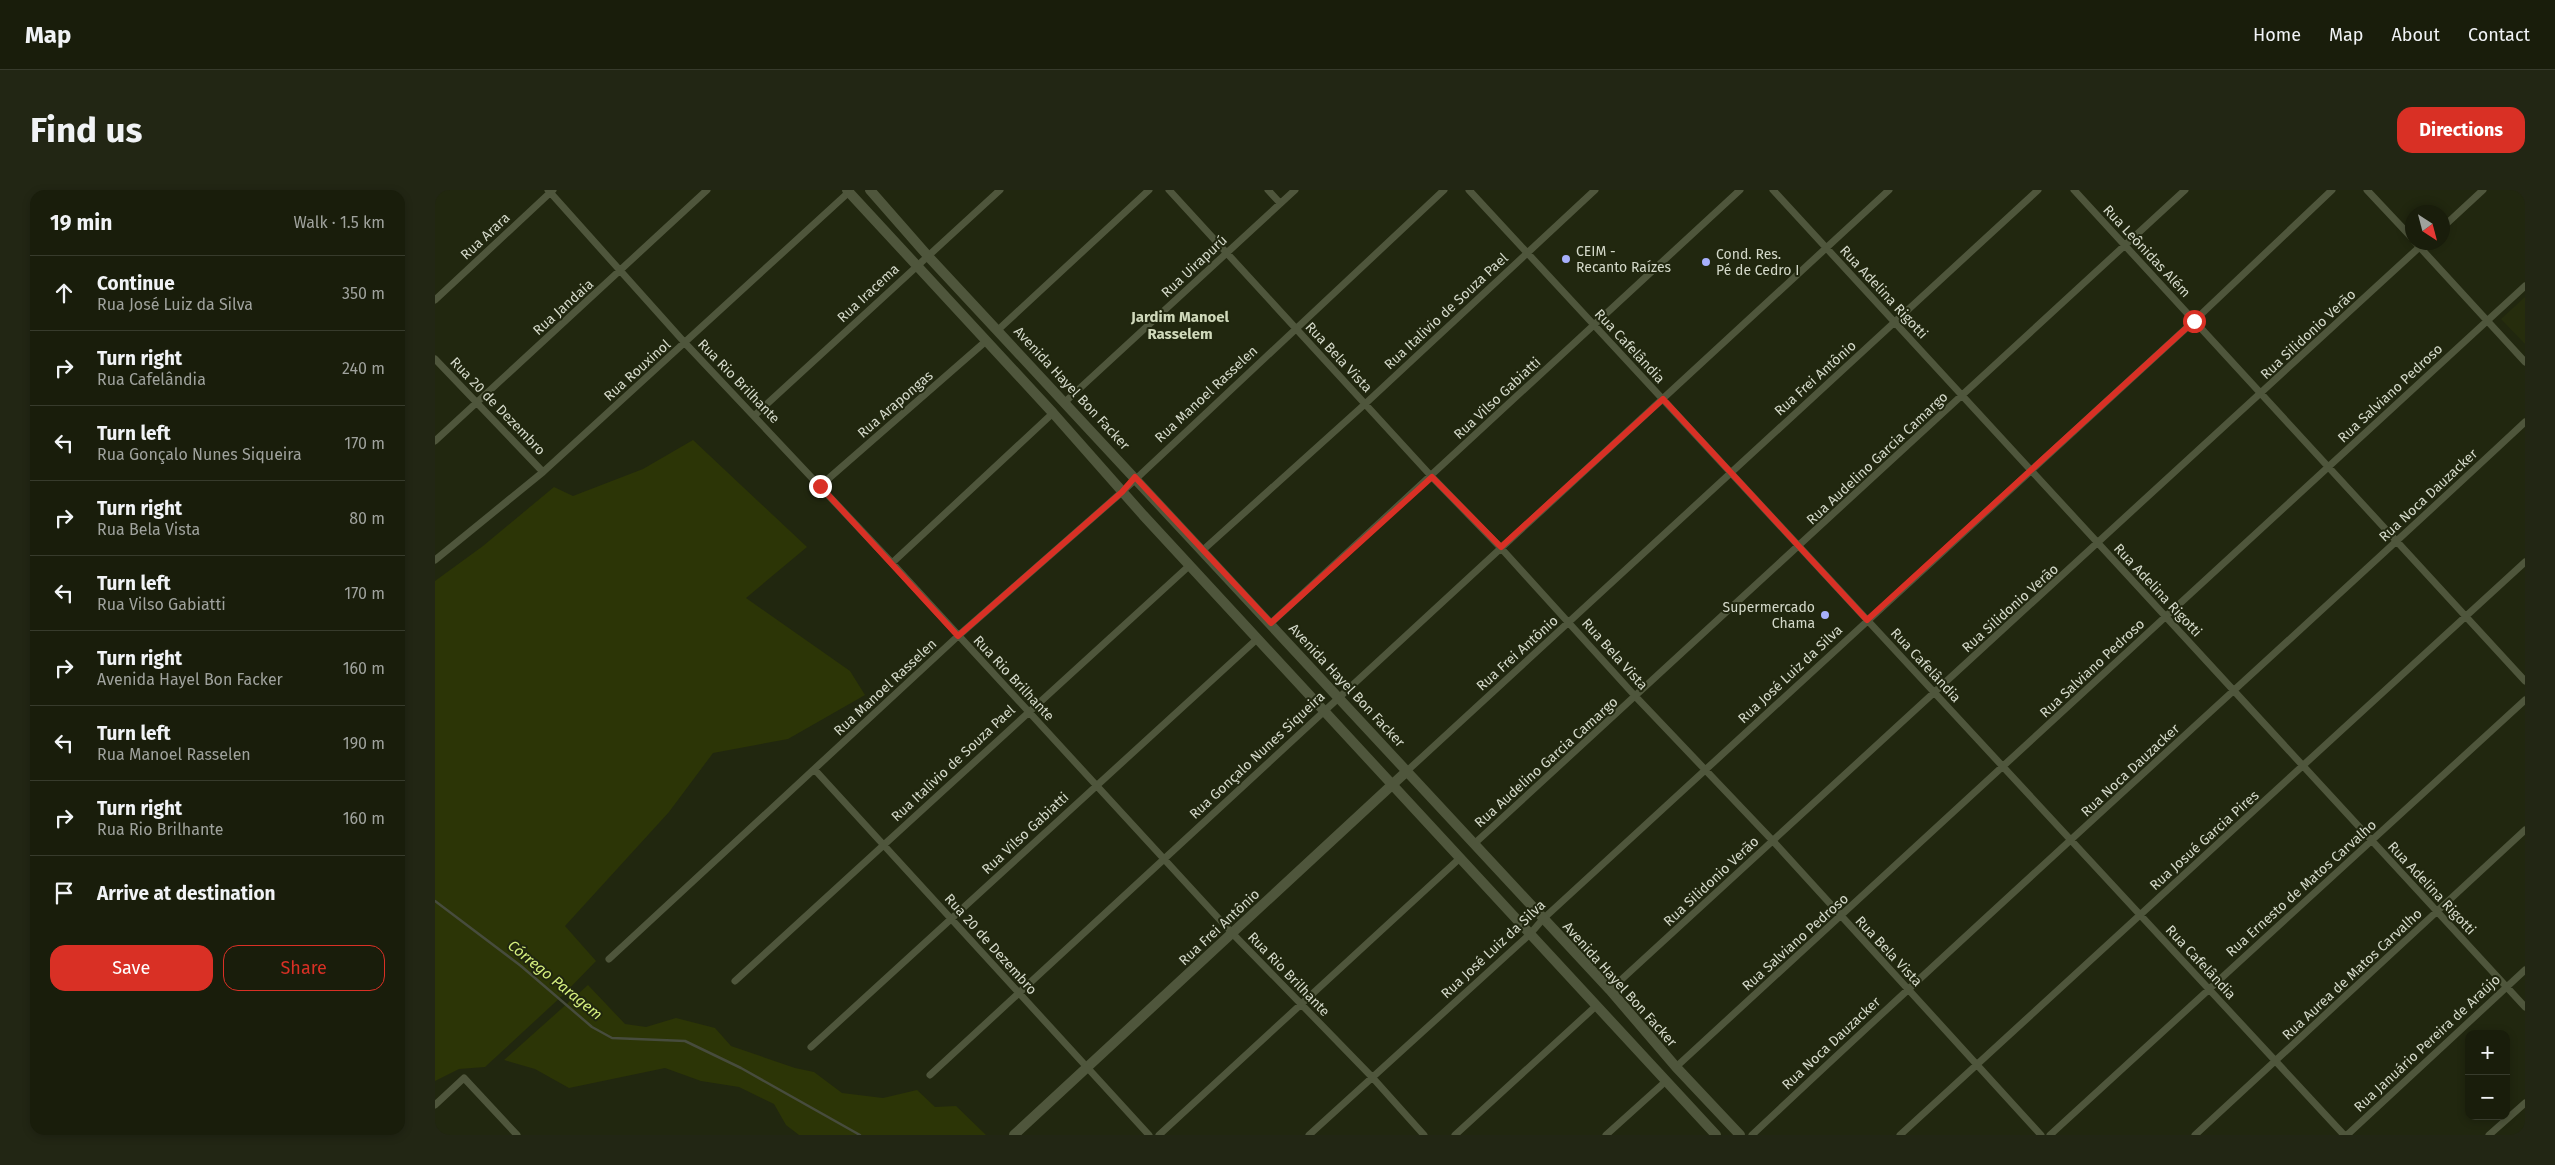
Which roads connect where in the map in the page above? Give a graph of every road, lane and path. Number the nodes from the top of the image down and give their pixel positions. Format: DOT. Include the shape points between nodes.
graph roads {
  1 [pos="707,190"];
  2 [pos="870,190"];
  3 [pos="1000,190"];
  4 [pos="1149,190"];
  5 [pos="1169,190"];
  6 [pos="1269,190"];
  7 [pos="1295,190"];
  8 [pos="1444,190"];
  9 [pos="1469,190"];
  10 [pos="1595,190"];
  11 [pos="1740,190"];
  12 [pos="1773,190"];
  13 [pos="1889,190"];
  14 [pos="2038,190"];
  15 [pos="2074,190"];
  16 [pos="2185,190"];
  17 [pos="2332,190"];
  18 [pos="2367,190"];
  19 [pos="2483,190"];
  20 [pos="550,191"];
  21 [pos="848,191"];
  22 [pos="1281,203"];
  23 [pos="2450,221"];
  24 [pos="2405,231"];
  25 [pos="2125,246"];
  26 [pos="1826,248"];
  27 [pos="2414,250"];
  28 [pos="2425,250"];
  29 [pos="1527,252"];
  30 [pos="927,254"];
  31 [pos="1226,254"];
  32 [pos="915,266"];
  33 [pos="621,271"];
  34 [pos="2525,286"];
  35 [pos="435,300"];
  36 [pos="2488,320"];
  37 [pos="2194,321"];
  38 [pos="1895,323"];
  39 [pos="1594,324"];
  40 [pos="1295,328"];
  41 [pos="999,329"];
  42 [pos="986,341"];
  43 [pos="685,343"];
  44 [pos="435,358"];
  45 [pos="2525,362"];
  46 [pos="2261,394"];
  47 [pos="1963,396"];
  48 [pos="1663,399"];
  49 [pos="1066,401"];
  50 [pos="477,402"];
  51 [pos="1365,404"];
  52 [pos="1053,413"];
  53 [pos="755,415"];
  54 [pos="2525,422"];
  55 [pos="435,441"];
  56 [pos="2329,467"];
  57 [pos="2031,470"];
  58 [pos="543,472"];
  59 [pos="1731,473"];
  60 [pos="1135,477"];
  61 [pos="1432,477"];
  62 [pos="820,486"];
  63 [pos="1122,492"];
  64 [pos="2397,541"];
  65 [pos="2098,544"];
  66 [pos="1799,546"];
  67 [pos="1501,547"];
  68 [pos="1203,550"];
  69 [pos="435,560"];
  70 [pos="892,563"];
  71 [pos="2525,563"];
  72 [pos="1189,566"];
  73 [pos="2165,616"];
  74 [pos="2466,617"];
  75 [pos="1867,620"];
  76 [pos="1271,623"];
  77 [pos="1570,623"];
  78 [pos="958,636"];
  79 [pos="1257,639"];
  80 [pos="2525,681"];
  81 [pos="2234,691"];
  82 [pos="1935,693"];
  83 [pos="1637,696"];
  84 [pos="1338,697"];
  85 [pos="2525,700"];
  86 [pos="1027,712"];
  87 [pos="1325,712"];
  88 [pos="2303,766"];
  89 [pos="2003,768"];
  90 [pos="815,770"];
  91 [pos="1705,770"];
  92 [pos="1407,771"];
  93 [pos="1096,786"];
  94 [pos="1393,786"];
  95 [pos="2525,830"];
  96 [pos="1773,841"];
  97 [pos="2071,841"];
  98 [pos="2371,841"];
  99 [pos="1474,844"];
  100 [pos="883,845"];
  101 [pos="1163,858"];
  102 [pos="1460,858"];
  103 [pos="2437,912"];
  104 [pos="2140,915"];
  105 [pos="1841,917"];
  106 [pos="951,919"];
  107 [pos="1543,919"];
  108 [pos="1232,933"];
  109 [pos="1530,934"];
  110 [pos="609,959"];
  111 [pos="2525,970"];
  112 [pos="735,982"];
  113 [pos="2506,987"];
  114 [pos="1907,989"];
  115 [pos="2209,989"];
  116 [pos="1610,990"];
  117 [pos="1020,994"];
  118 [pos="1301,1005"];
  119 [pos="1596,1006"];
  120 [pos="2525,1007"];
  121 [pos="811,1047"];
  122 [pos="2275,1061"];
  123 [pos="1977,1064"];
  124 [pos="1676,1067"];
  125 [pos="1087,1068"];
  126 [pos="930,1075"];
  127 [pos="1372,1077"];
  128 [pos="1666,1081"];
  129 [pos="2525,1103"];
  130 [pos="435,1105"];
  131 [pos="517,1135"];
  132 [pos="1014,1135"];
  133 [pos="1149,1135"];
  134 [pos="1159,1135"];
  135 [pos="1309,1135"];
  136 [pos="1424,1135"];
  137 [pos="1455,1135"];
  138 [pos="1606,1135"];
  139 [pos="1716,1135"];
  140 [pos="1740,1135"];
  141 [pos="1752,1135"];
  142 [pos="1900,1135"];
  143 [pos="2041,1135"];
  144 [pos="2050,1135"];
  145 [pos="2195,1135"];
  146 [pos="2345,1135"];
  147 [pos="2489,1135"];
  1 -- 33 [label="street, Rua Jandaia"];
  2 -- 30 [label="main road, Avenida Hayel Bon Facker"];
  3 -- 30 [label="street, Rua Iracema"];
  4 -- 41 [label="street"];
  5 -- 31 [label="street, Rua Bela Vista"];
  6 -- 22 [label="street"];
  7 -- 22 [label="street, Rua Uirapurú"];
  8 -- 40 [label="street, Rua Manoel Rasselen"];
  9 -- 29 [label="street, Rua Cafelândia"];
  10 -- 29 [label="street, Rua Italivio de Souza Pael"];
  11 -- 39 [label="street, Rua Vilso Gabiatti"];
  12 -- 26 [label="street, Rua Adelina Rigotti"];
  13 -- 26 [label="street, Rua Gonçalo Nunes Siqueira"];
  14 -- 38 [label="street, Rua Frei Antônio"];
  15 -- 25 [label="street, Rua Leônidas Além"];
  16 -- 25 [label="street, Rua Audelino Garcia Camargo"];
  17 -- 37 [label="street, Rua José Luiz da Silva"];
  18 -- 24 [label="street"];
  19 -- 23 [label="street"];
  20 -- 33 [label="street, Rua Rio Brilhante"];
  20 -- 35 [label="street, Rua Arara"];
  21 -- 32 [label="main road"];
  21 -- 43 [label="street, Rua Rouxinol"];
  22 -- 31 [label="street, Rua Uirapurú"];
  25 -- 37 [label="street, Rua Leônidas Além"];
  25 -- 47 [label="street, Rua Audelino Garcia Camargo"];
  26 -- 38 [label="street, Rua Adelina Rigotti"];
  26 -- 48 [label="street, Rua Gonçalo Nunes Siqueira"];
  27 -- 46 [label="street, Rua Silidonio Verão"];
  28 -- 36 [label="street"];
  29 -- 39 [label="street, Rua Cafelândia"];
  29 -- 51 [label="street, Rua Italivio de Souza Pael"];
  30 -- 32 [label="street, Rua Iracema"];
  30 -- 41 [label="main road, Avenida Hayel Bon Facker"];
  31 -- 40 [label="street, Rua Bela Vista"];
  31 -- 49 [label="street, Rua Uirapurú"];
  32 -- 42 [label="main road"];
  32 -- 53 [label="street, Rua Iracema"];
  33 -- 43 [label="street, Rua Rio Brilhante"];
  33 -- 50 [label="street, Rua Jandaia"];
  34 -- 36 [label="street, Rua Salviano Pedroso"];
  36 -- 45 [label="street"];
  36 -- 56 [label="street, Rua Salviano Pedroso"];
  37 -- 46 [label="street, Rua Leônidas Além"];
  37 -- 57 [label="street, Rua José Luiz da Silva"];
  38 -- 47 [label="street, Rua Adelina Rigotti"];
  38 -- 59 [label="street, Rua Frei Antônio"];
  39 -- 48 [label="street, Rua Cafelândia"];
  39 -- 61 [label="street, Rua Vilso Gabiatti"];
  40 -- 51 [label="street, Rua Bela Vista"];
  40 -- 60 [label="street, Rua Manoel Rasselen"];
  41 -- 49 [label="main road, Avenida Hayel Bon Facker"];
  42 -- 52 [label="main road"];
  42 -- 62 [label="street, Rua Arapongas"];
  43 -- 53 [label="street, Rua Rio Brilhante"];
  43 -- 58 [label="street, Rua Rouxinol"];
  44 -- 50 [label="street, Rua 20 de Dezembro"];
  46 -- 56 [label="street, Rua Leônidas Além"];
  46 -- 65 [label="street, Rua Silidonio Verão"];
  47 -- 57 [label="street, Rua Adelina Rigotti"];
  47 -- 66 [label="street, Rua Audelino Garcia Camargo"];
  48 -- 59 [label="street, Rua Cafelândia"];
  48 -- 67 [label="street, Rua Gonçalo Nunes Siqueira"];
  49 -- 60 [label="main road, Avenida Hayel Bon Facker"];
  50 -- 55 [label="street, Rua Jandaia"];
  50 -- 58 [label="street, Rua 20 de Dezembro"];
  51 -- 61 [label="street, Rua Bela Vista"];
  51 -- 68 [label="street, Rua Italivio de Souza Pael"];
  52 -- 63 [label="main road"];
  52 -- 70 [label="street"];
  53 -- 62 [label="street, Rua Rio Brilhante"];
  54 -- 64 [label="street, Rua Noca Dauzacker"];
  56 -- 64 [label="street, Rua Leônidas Além"];
  56 -- 73 [label="street, Rua Salviano Pedroso"];
  57 -- 65 [label="street, Rua Adelina Rigotti"];
  57 -- 75 [label="street, Rua José Luiz da Silva"];
  58 -- 69 [label="street, Rua Rouxinol"];
  59 -- 66 [label="street, Rua Cafelândia"];
  59 -- 77 [label="street, Rua Frei Antônio"];
  60 -- 63 [label="street, Rua Manoel Rasselen"];
  60 -- 68 [label="main road, Avenida Hayel Bon Facker"];
  61 -- 67 [label="street, Rua Bela Vista"];
  61 -- 76 [label="street, Rua Vilso Gabiatti"];
  62 -- 70 [label="street, Rua Rio Brilhante"];
  63 -- 72 [label="main road"];
  63 -- 78 [label="street, Rua Manoel Rasselen"];
  64 -- 74 [label="street, Rua Leônidas Além"];
  64 -- 81 [label="street, Rua Noca Dauzacker"];
  65 -- 73 [label="street, Rua Adelina Rigotti"];
  65 -- 82 [label="street, Rua Silidonio Verão"];
  66 -- 75 [label="street, Rua Cafelândia"];
  66 -- 83 [label="street, Rua Audelino Garcia Camargo"];
  67 -- 77 [label="street, Rua Bela Vista"];
  67 -- 84 [label="street, Rua Gonçalo Nunes Siqueira"];
  68 -- 76 [label="main road, Avenida Hayel Bon Facker"];
  70 -- 78 [label="street, Rua Rio Brilhante"];
  71 -- 74 [label="street, Rua Josué Garcia Pires"];
  72 -- 79 [label="main road"];
  72 -- 86 [label="street, Rua Italivio de Souza Pael"];
  73 -- 81 [label="street, Rua Adelina Rigotti"];
  73 -- 89 [label="street, Rua Salviano Pedroso"];
  74 -- 80 [label="street, Rua Leônidas Além"];
  74 -- 88 [label="street, Rua Josué Garcia Pires"];
  75 -- 82 [label="street, Rua Cafelândia"];
  75 -- 91 [label="street, Rua José Luiz da Silva"];
  76 -- 84 [label="main road, Avenida Hayel Bon Facker"];
  77 -- 83 [label="street, Rua Bela Vista"];
  77 -- 92 [label="street, Rua Frei Antônio"];
  78 -- 86 [label="street, Rua Rio Brilhante"];
  78 -- 90 [label="street, Rua Manoel Rasselen"];
  79 -- 87 [label="main road"];
  79 -- 93 [label="street, Rua Vilso Gabiatti"];
  81 -- 88 [label="street, Rua Adelina Rigotti"];
  81 -- 97 [label="street, Rua Noca Dauzacker"];
  82 -- 89 [label="street, Rua Cafelândia"];
  82 -- 96 [label="street, Rua Silidonio Verão"];
  83 -- 91 [label="street, Rua Bela Vista"];
  83 -- 99 [label="street, Rua Audelino Garcia Camargo"];
  84 -- 87 [label="street, Rua Gonçalo Nunes Siqueira"];
  84 -- 92 [label="main road, Avenida Hayel Bon Facker"];
  85 -- 98 [label="street, Rua Ernesto de Matos Carvalho"];
  86 -- 93 [label="street, Rua Rio Brilhante"];
  86 -- 100 [label="street, Rua Italivio de Souza Pael"];
  87 -- 94 [label="main road"];
  87 -- 101 [label="street, Rua Gonçalo Nunes Siqueira"];
  88 -- 98 [label="street, Rua Adelina Rigotti"];
  88 -- 104 [label="street, Rua Josué Garcia Pires"];
  89 -- 97 [label="street, Rua Cafelândia"];
  89 -- 105 [label="street, Rua Salviano Pedroso"];
  90 -- 100 [label="street, Rua 20 de Dezembro"];
  90 -- 110 [label="street, Rua Manoel Rasselen"];
  91 -- 96 [label="street, Rua Bela Vista"];
  91 -- 107 [label="street, Rua José Luiz da Silva"];
  92 -- 94 [label="main road, Rua Frei Antônio"];
  92 -- 99 [label="main road, Avenida Hayel Bon Facker"];
  93 -- 101 [label="street, Rua Rio Brilhante"];
  93 -- 106 [label="street, Rua Vilso Gabiatti"];
  94 -- 102 [label="main road"];
  94 -- 108 [label="main road, Rua Frei Antônio"];
  95 -- 103 [label="street, Rua Aurea de Matos Carvalho"];
  96 -- 105 [label="street, Rua Bela Vista"];
  96 -- 116 [label="street, Rua Silidonio Verão"];
  97 -- 104 [label="street, Rua Cafelândia"];
  97 -- 114 [label="street, Rua Noca Dauzacker"];
  98 -- 103 [label="street, Rua Adelina Rigotti"];
  98 -- 115 [label="street, Rua Ernesto de Matos Carvalho"];
  99 -- 107 [label="main road, Avenida Hayel Bon Facker"];
  100 -- 106 [label="street, Rua 20 de Dezembro"];
  100 -- 112 [label="street, Rua Italivio de Souza Pael"];
  101 -- 108 [label="street, Rua Rio Brilhante"];
  101 -- 117 [label="street, Rua Gonçalo Nunes Siqueira"];
  102 -- 109 [label="main road"];
  102 -- 118 [label="street"];
  103 -- 113 [label="street, Rua Adelina Rigotti"];
  103 -- 122 [label="street, Rua Aurea de Matos Carvalho"];
  104 -- 115 [label="street, Rua Cafelândia"];
  104 -- 123 [label="street, Rua Josué Garcia Pires"];
  105 -- 114 [label="street, Rua Bela Vista"];
  105 -- 124 [label="street, Rua Salviano Pedroso"];
  106 -- 117 [label="street, Rua 20 de Dezembro"];
  106 -- 121 [label="street, Rua Vilso Gabiatti"];
  107 -- 109 [label="street, Rua José Luiz da Silva"];
  107 -- 116 [label="main road, Avenida Hayel Bon Facker"];
  108 -- 118 [label="street, Rua Rio Brilhante"];
  108 -- 125 [label="main road, Rua Frei Antônio"];
  109 -- 119 [label="main road"];
  109 -- 127 [label="street, Rua José Luiz da Silva"];
  111 -- 113 [label="street, Rua Januário Pereira de Araújo"];
  113 -- 120 [label="street, Rua Adelina Rigotti"];
  113 -- 146 [label="street, Rua Januário Pereira de Araújo"];
  114 -- 123 [label="street, Rua Bela Vista"];
  114 -- 141 [label="street, Rua Noca Dauzacker"];
  115 -- 122 [label="street, Rua Cafelândia"];
  115 -- 144 [label="street, Rua Ernesto de Matos Carvalho"];
  116 -- 124 [label="main road, Avenida Hayel Bon Facker"];
  117 -- 125 [label="street, Rua 20 de Dezembro"];
  117 -- 126 [label="street, Rua Gonçalo Nunes Siqueira"];
  118 -- 127 [label="street, Rua Rio Brilhante"];
  118 -- 134 [label="street"];
  119 -- 128 [label="main road"];
  119 -- 137 [label="street"];
  122 -- 145 [label="street, Rua Aurea de Matos Carvalho"];
  122 -- 146 [label="street, Rua Cafelândia"];
  123 -- 142 [label="street, Rua Josué Garcia Pires"];
  123 -- 143 [label="street, Rua Bela Vista"];
  124 -- 140 [label="main road, Avenida Hayel Bon Facker"];
  125 -- 132 [label="main road, Rua Frei Antônio"];
  125 -- 133 [label="street, Rua 20 de Dezembro"];
  127 -- 135 [label="street, Rua José Luiz da Silva"];
  127 -- 136 [label="street, Rua Rio Brilhante"];
  128 -- 138 [label="street"];
  128 -- 139 [label="main road"];
  129 -- 147 [label="street"];
  130 -- 131 [label="street" via="464,1078"];
}
